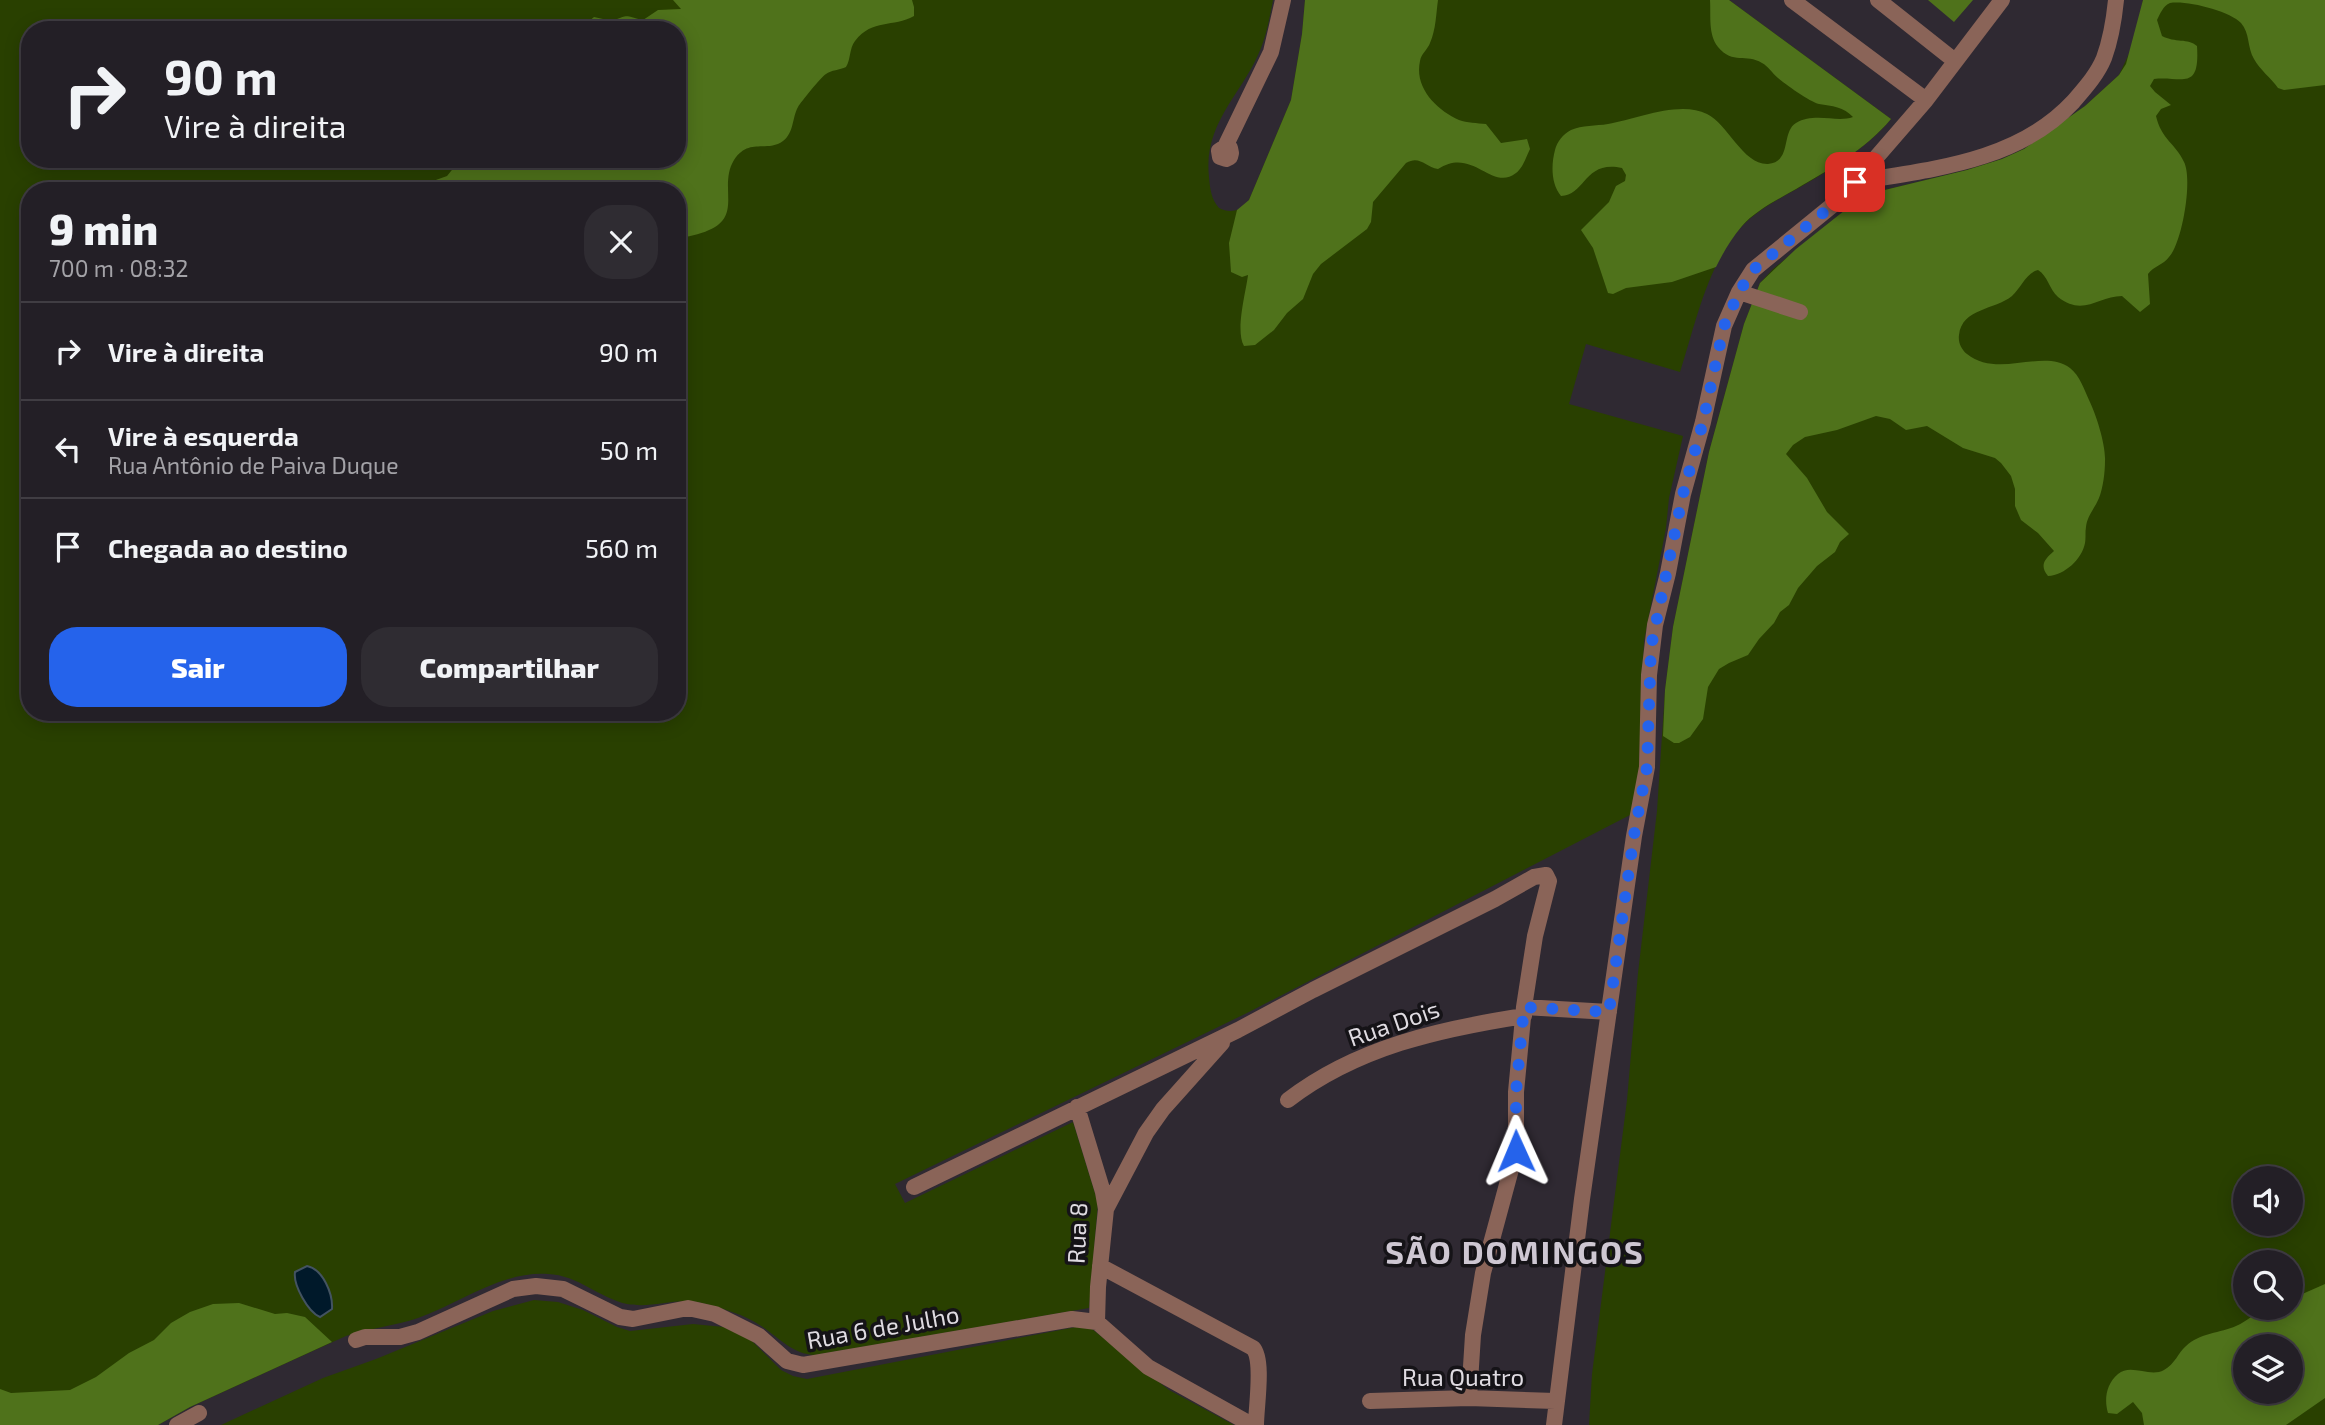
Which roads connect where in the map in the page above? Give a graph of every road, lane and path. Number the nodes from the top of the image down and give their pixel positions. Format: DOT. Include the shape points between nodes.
graph roads {
  1 [pos="1283,0"];
  2 [pos="1792,0"];
  3 [pos="1878,0"];
  4 [pos="2002,0"];
  5 [pos="2116,0"];
  6 [pos="1955,61"];
  7 [pos="1926,100"];
  8 [pos="1225,146"];
  9 [pos="1855,182"];
  10 [pos="1739,292"];
  11 [pos="1800,312"];
  12 [pos="1524,1012"];
  13 [pos="1609,1012"];
  14 [pos="1238,1030"];
  15 [pos="1288,1100"];
  16 [pos="1077,1107"];
  17 [pos="914,1187"];
  18 [pos="1106,1209"];
  19 [pos="1100,1266"];
  20 [pos="1097,1322"];
  21 [pos="356,1340"];
  22 [pos="1469,1398"];
  23 [pos="1370,1401"];
  24 [pos="1555,1401"];
  25 [pos="199,1413"];
  26 [pos="177,1425"];
  27 [pos="1254,1425"];
  28 [pos="1554,1425"];
  1 -- 8 [label="street" via="1271,52"];
  2 -- 7 [label="street"];
  3 -- 6 [label="street"];
  4 -- 6 [label="street"];
  5 -- 9 [label="street" via="2109,42 2098,69 2062,114 2043,129 2011,147 1978,157"];
  6 -- 7 [label="street"];
  7 -- 9 [label="street"];
  9 -- 10 [label="street" via="1753,270"];
  10 -- 11 [label="street"];
  10 -- 13 [label="street" via="1724,326 1651,647 1647,767"];
  12 -- 13 [label="street, Rua Dois"];
  12 -- 14 [label="street" via="1547,891 1548,876 1542,874"];
  12 -- 15 [label="street, Rua Dois" via="1392,1044 1326,1074"];
  12 -- 22 [label="street" via="1516,1151 1483,1273"];
  13 -- 24 [label="street"];
  14 -- 16 [label="street"];
  14 -- 18 [label="street" via="1211,1052 1163,1109"];
  16 -- 17 [label="street"];
  16 -- 18 [label="street, Rua 8"];
  18 -- 19 [label="street, Rua 8"];
  19 -- 20 [label="street, Rua 8"];
  19 -- 27 [label="street" via="1253,1348 1259,1359"];
  20 -- 21 [label="street, Rua 6 de Julho" via="1072,1319 803,1365 787,1361 759,1336 715,1314 688,1308 633,1320 620,1318 563,1289 536,1286 513,1289 418,1332"];
  20 -- 27 [label="street" via="1148,1367"];
  22 -- 23 [label="street, Rua Quatro"];
  22 -- 24 [label="street, Rua Quatro"];
  24 -- 28 [label="street"];
  25 -- 26 [label="street"];
}
